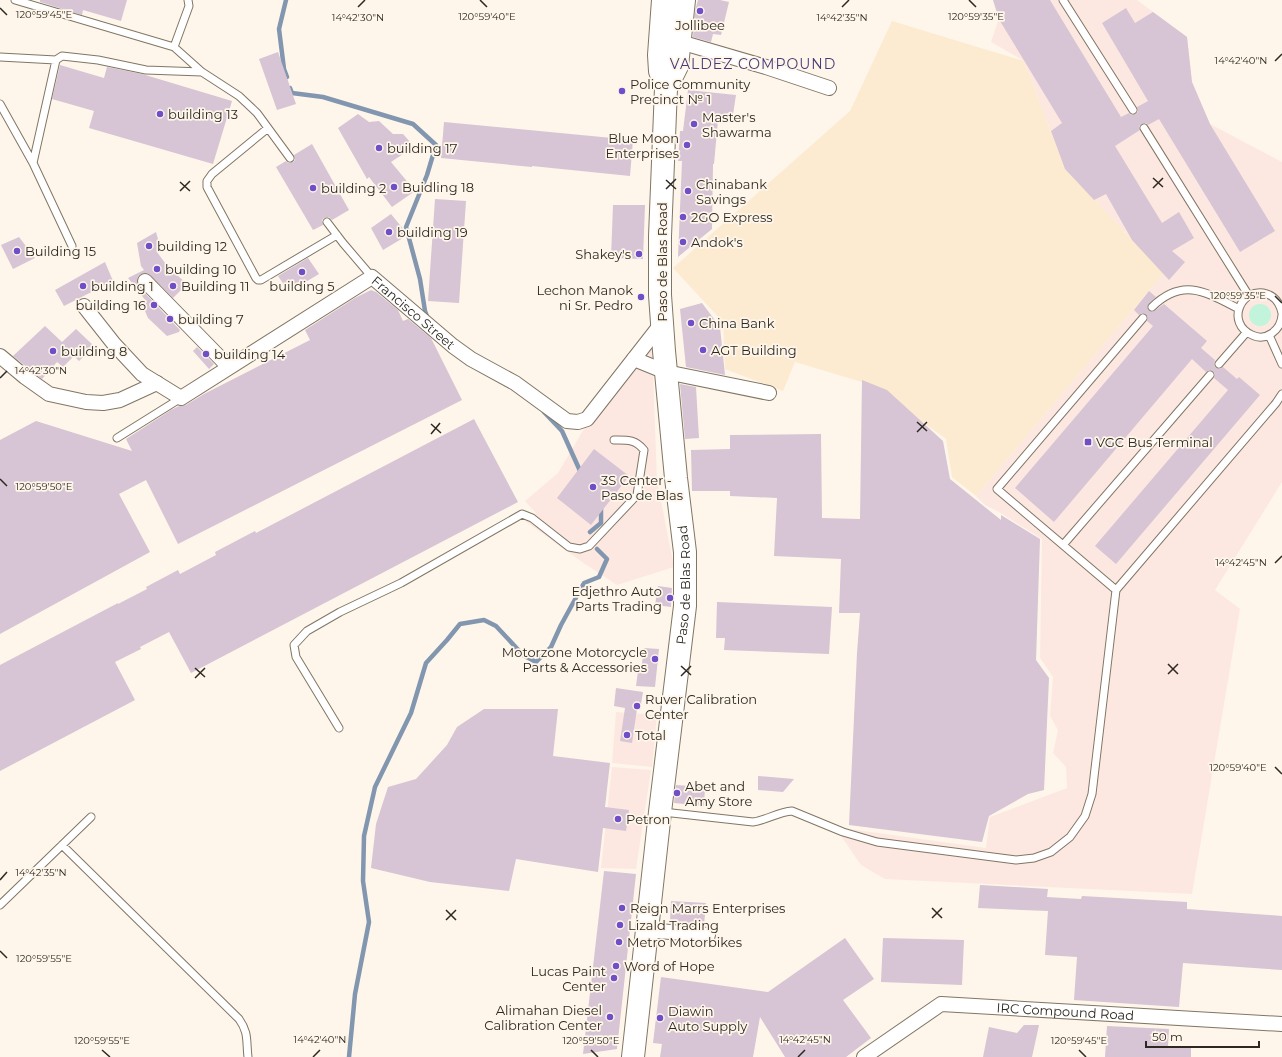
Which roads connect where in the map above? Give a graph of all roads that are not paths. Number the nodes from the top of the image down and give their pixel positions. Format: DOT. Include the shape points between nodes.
graph roads {
  1 [pos="15,0"];
  2 [pos="188,0"];
  3 [pos="663,0"];
  4 [pos="684,0"];
  5 [pos="1063,0"];
  6 [pos="680,42"];
  7 [pos="174,47"];
  8 [pos="0,57"];
  9 [pos="56,60"];
  10 [pos="202,72"];
  11 [pos="666,88"];
  12 [pos="829,88"];
  13 [pos="0,104"];
  14 [pos="1133,110"];
  15 [pos="268,128"];
  16 [pos="1144,128"];
  17 [pos="290,158"];
  18 [pos="33,163"];
  19 [pos="327,222"];
  20 [pos="337,235"];
  21 [pos="72,246"];
  22 [pos="372,276"];
  23 [pos="145,281"];
  24 [pos="1249,296"];
  25 [pos="84,306"];
  26 [pos="1152,307"];
  27 [pos="1239,309"];
  28 [pos="1282,314"];
  29 [pos="1143,318"];
  30 [pos="1282,320"];
  31 [pos="662,323"];
  32 [pos="1246,333"];
  33 [pos="1270,335"];
  34 [pos="0,356"];
  35 [pos="634,359"];
  36 [pos="1219,364"];
  37 [pos="1282,364"];
  38 [pos="229,367"];
  39 [pos="666,372"];
  40 [pos="1210,375"];
  41 [pos="157,384"];
  42 [pos="769,393"];
  43 [pos="1282,394"];
  44 [pos="181,398"];
  45 [pos="117,438"];
  46 [pos="614,440"];
  47 [pos="1063,545"];
  48 [pos="1116,590"];
  49 [pos="339,728"];
  50 [pos="660,812"];
  51 [pos="91,817"];
  52 [pos="62,844"];
  53 [pos="0,905"];
  54 [pos="646,930"];
  55 [pos="708,936"];
  56 [pos="1282,1024"];
  57 [pos="248,1057"];
  58 [pos="633,1057"];
  59 [pos="864,1057"];
  1 -- 7 [label="lane"];
  2 -- 7 [label="lane" via="189,6"];
  3 -- 11 [label="main road, Paso de Blas Road" via="660,71"];
  4 -- 6 [label="main road, Paso de Blas Road"];
  5 -- 14 [label="lane"];
  6 -- 11 [label="main road, Paso de Blas Road" via="678,66"];
  6 -- 12 [label="street"];
  7 -- 10 [label="lane"];
  8 -- 9 [label="lane"];
  9 -- 10 [label="lane" via="62,56 146,70"];
  9 -- 18 [label="lane"];
  10 -- 15 [label="lane" via="239,96"];
  11 -- 31 [label="main road, Paso de Blas Road" via="659,272"];
  13 -- 18 [label="lane"];
  15 -- 17 [label="lane"];
  15 -- 20 [label="lane" via="212,174 207,181 207,187 256,278 261,280"];
  16 -- 24 [label="lane"];
  18 -- 21 [label="lane"];
  19 -- 20 [label="lane"];
  20 -- 22 [label="lane"];
  22 -- 35 [label="street, Francisco Street" via="453,346 515,383 567,420 578,422 587,419"];
  22 -- 38 [label="street, Francisco Street"];
  23 -- 38 [label="street"];
  24 -- 27 [label="lane" via="1242,301"];
  24 -- 28 [label="lane" via="1256,293 1270,295 1280,306"];
  25 -- 41 [label="street" via="142,374"];
  26 -- 27 [label="lane" via="1161,298 1185,289 1211,295"];
  27 -- 32 [label="lane" via="1239,322"];
  28 -- 30 [label="lane"];
  29 -- 47 [label="lane" via="997,489"];
  30 -- 33 [label="lane"];
  31 -- 35 [label="street, Francisco Street"];
  31 -- 39 [label="main road, Paso de Blas Road"];
  32 -- 33 [label="lane" via="1262,337"];
  32 -- 36 [label="lane"];
  33 -- 37 [label="lane"];
  34 -- 41 [label="street" via="49,394 86,402 120,400"];
  35 -- 39 [label="street"];
  38 -- 44 [label="street, Francisco Street"];
  39 -- 42 [label="street"];
  39 -- 50 [label="main road, Paso de Blas Road" via="685,552 684,606"];
  40 -- 47 [label="lane"];
  41 -- 44 [label="street"];
  43 -- 48 [label="lane"];
  44 -- 45 [label="lane, Francisco Street"];
  46 -- 49 [label="lane" via="630,440 644,450 637,495 589,546 580,549 569,547 532,518 522,514 401,583 340,612 303,635 294,645 296,657"];
  47 -- 48 [label="lane"];
  48 -- 50 [label="lane" via="1092,794 1085,816 1070,837 1051,852 1034,858 1016,860 877,842 842,832 792,811 753,822"];
  50 -- 54 [label="main road, Paso de Blas Road"];
  51 -- 52 [label="lane"];
  52 -- 53 [label="lane"];
  52 -- 57 [label="lane" via="239,1019 247,1036"];
  54 -- 55 [label="street"];
  54 -- 58 [label="main road, Paso de Blas Road"];
  56 -- 59 [label="street, IRC Compound Road" via="941,1004"];
}
